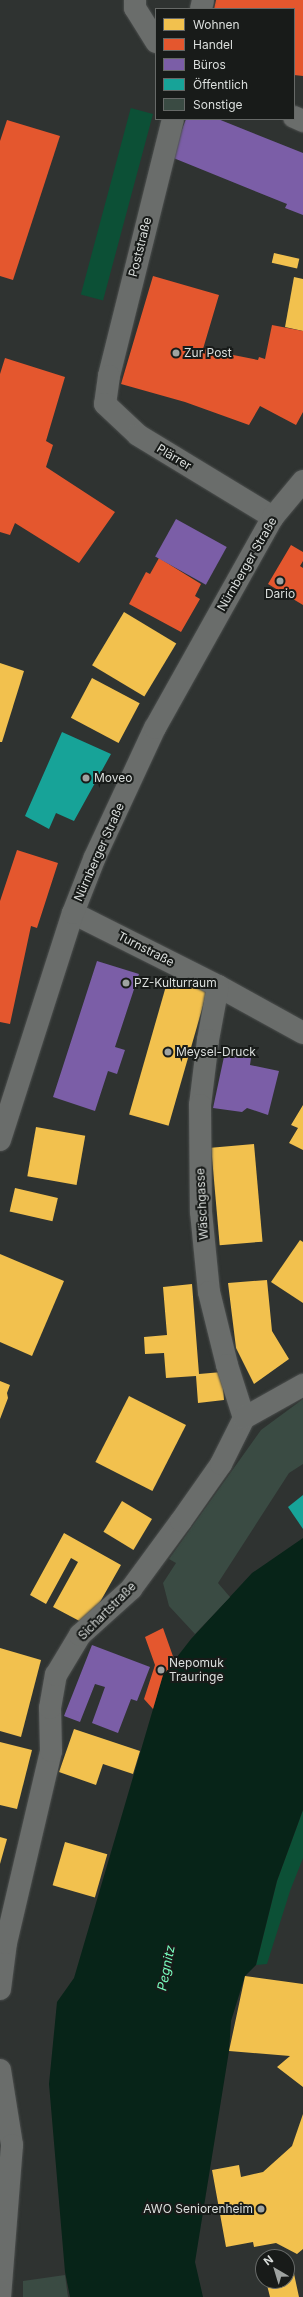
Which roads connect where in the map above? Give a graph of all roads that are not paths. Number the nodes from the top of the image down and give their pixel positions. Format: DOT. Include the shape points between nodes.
graph roads {
  1 [pos="135,0"];
  2 [pos="155,40"];
  3 [pos="173,120"];
  4 [pos="109,376"];
  5 [pos="303,481"];
  6 [pos="273,517"];
  7 [pos="73,913"];
  8 [pos="218,986"];
  9 [pos="303,1033"];
  10 [pos="0,1140"];
  11 [pos="303,1385"];
  12 [pos="244,1418"];
  13 [pos="0,1989"];
  14 [pos="0,2070"];
  15 [pos="0,2297"];
  1 -- 2 [label="street" via="135,8"];
  3 -- 4 [label="street, Poststraße"];
  4 -- 6 [label="street, Plärrer" via="105,404 138,435"];
  5 -- 6 [label="street, Nürnberger Straße"];
  6 -- 7 [label="street, Nürnberger Straße" via="155,728 95,857"];
  7 -- 8 [label="street, Turnstraße"];
  7 -- 10 [label="street, Nürnberger Straße"];
  8 -- 9 [label="street, Turnstraße"];
  8 -- 12 [label="street, Wäschgasse" via="200,1105 201,1212 209,1292 227,1365"];
  11 -- 12 [label="street"];
  12 -- 13 [label="street, Sichartstraße" via="221,1464 181,1521 131,1589 80,1635 56,1675 50,1708 51,1751 6,1943"];
  14 -- 15 [label="street" via="12,2145"];
}
